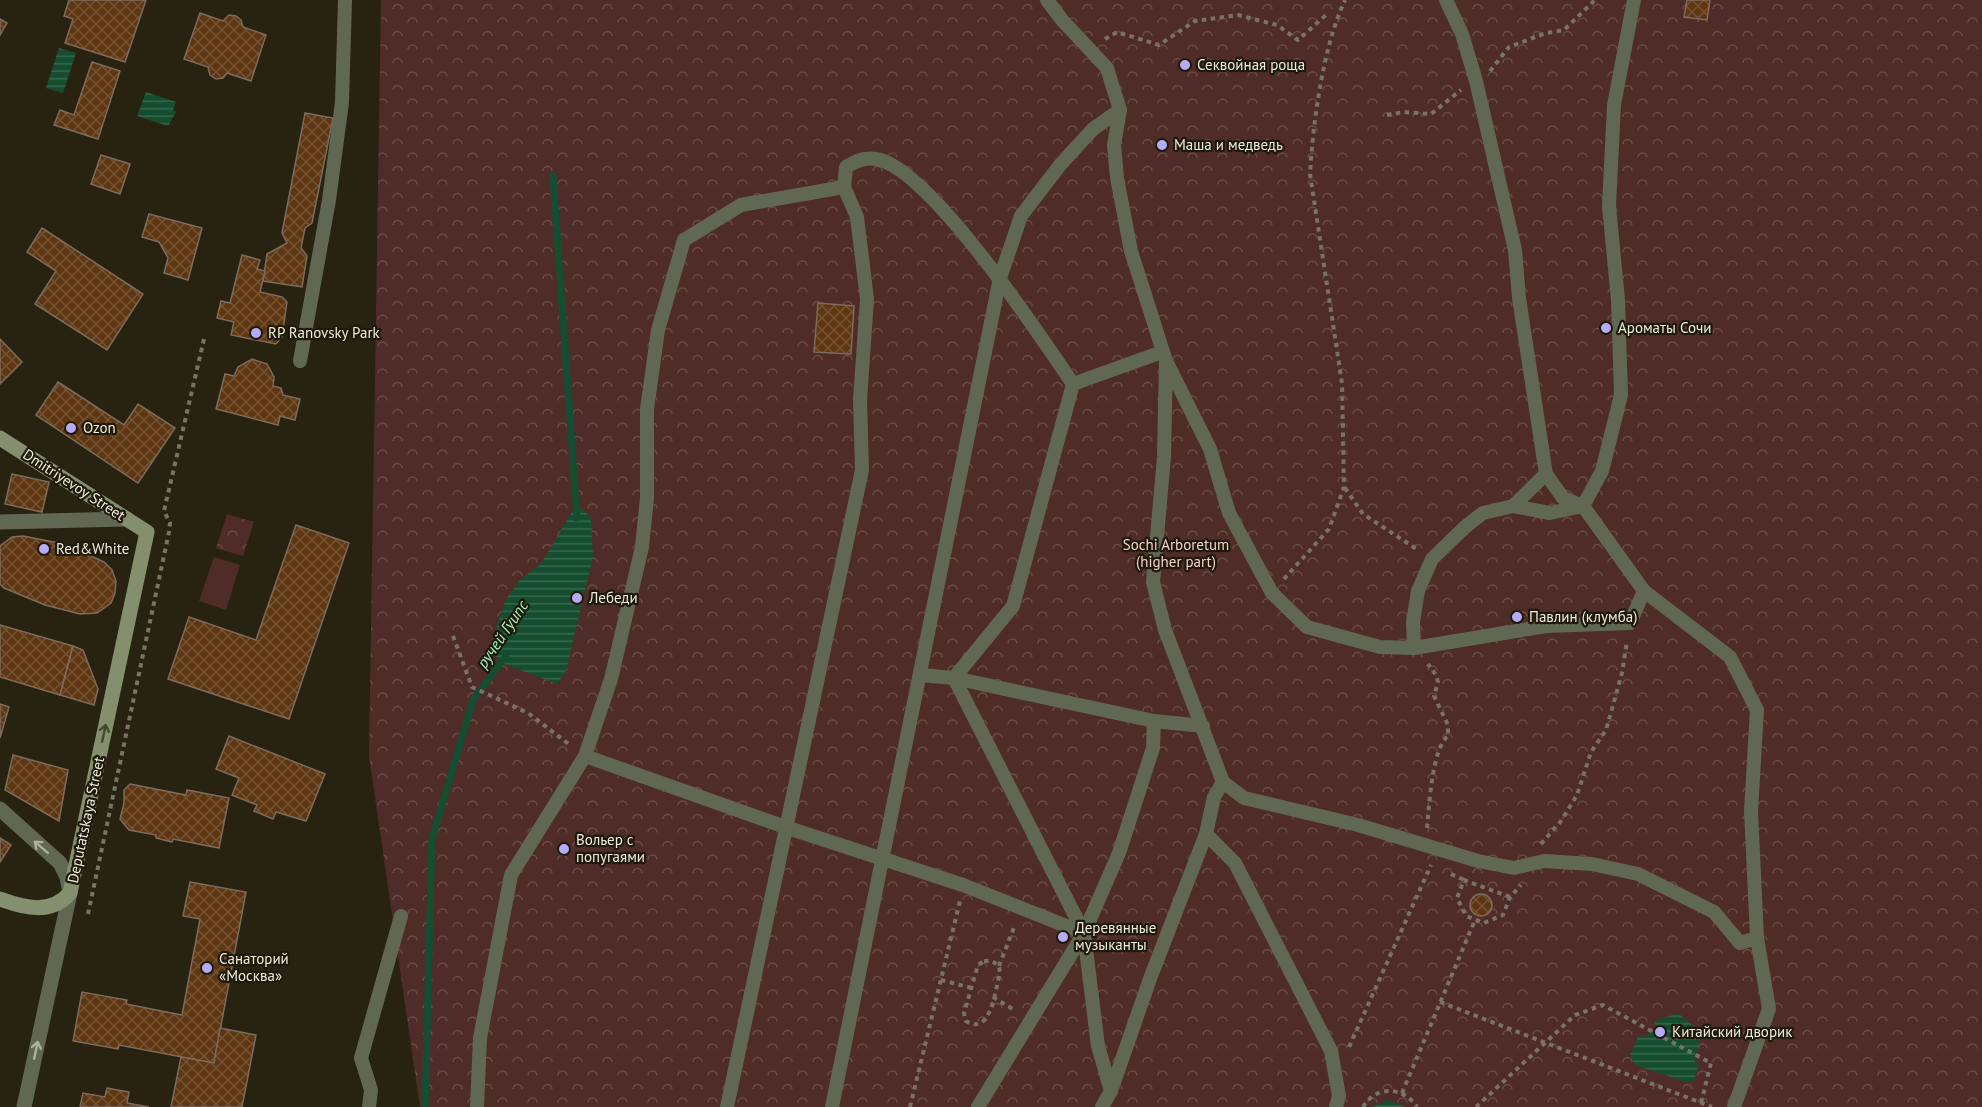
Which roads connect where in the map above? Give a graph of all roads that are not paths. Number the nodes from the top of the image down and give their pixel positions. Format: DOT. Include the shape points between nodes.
graph roads {
  1 [pos="345,0"];
  2 [pos="1047,0"];
  3 [pos="1446,0"];
  4 [pos="1634,0"];
  5 [pos="1120,110"];
  6 [pos="844,187"];
  7 [pos="1000,278"];
  8 [pos="1164,357"];
  9 [pos="300,361"];
  10 [pos="1073,384"];
  11 [pos="0,438"];
  12 [pos="1546,474"];
  13 [pos="1513,506"];
  14 [pos="1583,506"];
  15 [pos="127,519"];
  16 [pos="0,522"];
  17 [pos="147,532"];
  18 [pos="1644,591"];
  19 [pos="1414,648"];
  20 [pos="921,675"];
  21 [pos="954,678"];
  22 [pos="1154,720"];
  23 [pos="1203,726"];
  24 [pos="585,756"];
  25 [pos="1222,782"];
  26 [pos="0,809"];
  27 [pos="788,828"];
  28 [pos="1206,834"];
  29 [pos="883,859"];
  30 [pos="70,893"];
  31 [pos="0,899"];
  32 [pos="401,916"];
  33 [pos="1084,933"];
  34 [pos="1757,938"];
  35 [pos="1111,1091"];
  36 [pos="24,1107"];
  37 [pos="369,1107"];
  38 [pos="477,1107"];
  39 [pos="727,1107"];
  40 [pos="832,1107"];
  41 [pos="978,1107"];
  42 [pos="1102,1107"];
  43 [pos="1336,1107"];
  44 [pos="1734,1107"];
  1 -- 9 [label="lane" via="339,124"];
  2 -- 5 [label="lane" via="1107,68"];
  3 -- 12 [label="lane" via="1462,34 1476,81 1515,250"];
  4 -- 14 [label="lane" via="1614,105 1609,206 1618,300 1621,396 1602,471"];
  5 -- 7 [label="lane" via="1092,129 1021,216"];
  5 -- 8 [label="lane" via="1114,145 1117,178 1131,251"];
  6 -- 7 [label="lane" via="846,167 859,159 878,159 918,182"];
  6 -- 24 [label="lane" via="741,205 684,240 658,330 649,398 642,547 611,679"];
  6 -- 27 [label="lane" via="857,218 867,299 860,400 862,470"];
  7 -- 10 [label="lane"];
  7 -- 20 [label="lane"];
  8 -- 10 [label="lane"];
  8 -- 19 [label="lane" via="1210,449 1229,513 1272,593 1307,627 1380,647"];
  8 -- 23 [label="lane" via="1164,457 1153,582 1165,630"];
  10 -- 21 [label="lane" via="1013,606"];
  11 -- 15 [label="street, Dmitriyevoy Street"];
  12 -- 13 [label="lane"];
  12 -- 14 [label="lane" via="1563,498"];
  13 -- 14 [label="lane" via="1550,513"];
  13 -- 19 [label="lane" via="1483,513 1432,559 1418,591"];
  14 -- 18 [label="lane"];
  15 -- 16 [label="street"];
  15 -- 17 [label="street, Dmitriyevoy Street"];
  30 -- 17 [label="street, Deputatskaya Street, one-way"];
  18 -- 19 [label="lane" via="1630,623 1546,626"];
  18 -- 34 [label="lane" via="1730,657 1757,710 1751,810"];
  20 -- 21 [label="lane"];
  20 -- 29 [label="lane"];
  21 -- 22 [label="lane"];
  21 -- 33 [label="lane"];
  22 -- 23 [label="lane"];
  22 -- 33 [label="lane" via="1153,748 1119,853"];
  23 -- 25 [label="lane"];
  24 -- 27 [label="lane"];
  24 -- 38 [label="lane" via="511,874 480,1038"];
  25 -- 28 [label="lane" via="1214,797"];
  25 -- 34 [label="lane" via="1244,798 1478,861 1514,867 1544,861 1593,864 1638,874 1714,912 1740,943"];
  30 -- 26 [label="street, one-way" via="60,863"];
  27 -- 29 [label="lane"];
  27 -- 39 [label="lane"];
  28 -- 35 [label="lane"];
  28 -- 43 [label="lane" via="1235,863 1331,1051 1339,1096"];
  29 -- 33 [label="lane" via="963,885"];
  29 -- 40 [label="lane"];
  30 -- 31 [label="street" via="57,906 44,909"];
  36 -- 30 [label="street, Deputatskaya Street, one-way"];
  32 -- 37 [label="lane" via="361,1058 371,1090"];
  33 -- 35 [label="lane" via="1098,1046"];
  33 -- 41 [label="lane"];
  34 -- 44 [label="lane" via="1769,1009"];
  35 -- 42 [label="lane"];
}
